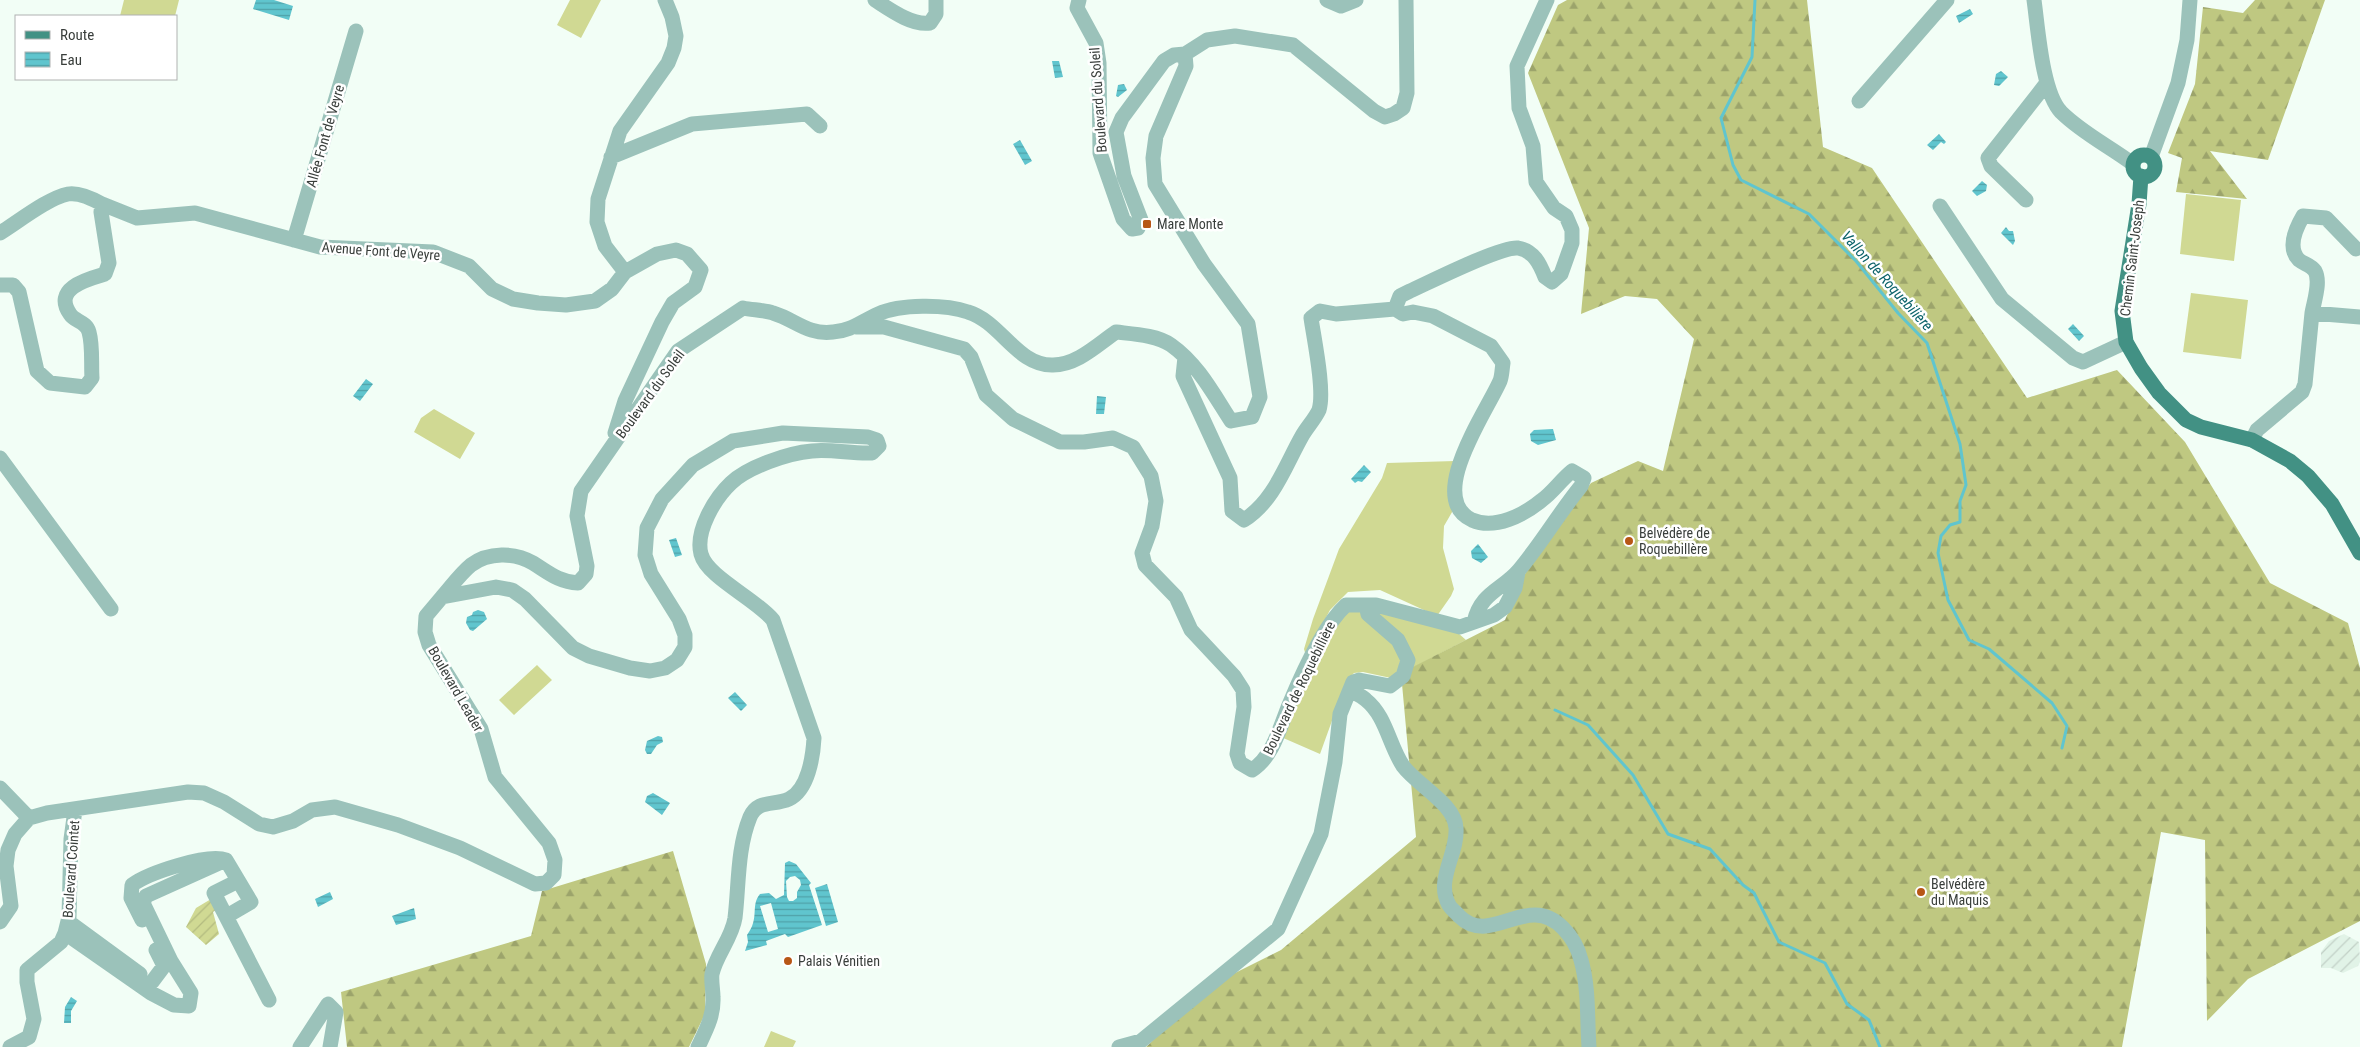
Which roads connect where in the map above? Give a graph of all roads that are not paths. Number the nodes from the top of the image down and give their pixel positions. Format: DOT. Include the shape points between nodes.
graph roads {
  1 [pos="665,0"];
  2 [pos="875,0"];
  3 [pos="936,0"];
  4 [pos="1079,0"];
  5 [pos="1327,0"];
  6 [pos="1356,0"];
  7 [pos="1406,0"];
  8 [pos="1547,0"];
  9 [pos="1948,0"];
  10 [pos="2034,0"];
  11 [pos="2190,0"];
  12 [pos="356,32"];
  13 [pos="1185,54"];
  14 [pos="2046,84"];
  15 [pos="1859,100"];
  16 [pos="820,126"];
  17 [pos="611,157"];
  18 [pos="2151,157"];
  19 [pos="2137,170"];
  20 [pos="2026,200"];
  21 [pos="102,204"];
  22 [pos="1940,206"];
  23 [pos="0,233"];
  24 [pos="294,240"];
  25 [pos="2356,249"];
  26 [pos="625,272"];
  27 [pos="0,285"];
  28 [pos="1395,309"];
  29 [pos="2312,313"];
  30 [pos="2360,317"];
  31 [pos="855,327"];
  32 [pos="2126,342"];
  33 [pos="1185,357"];
  34 [pos="2252,440"];
  35 [pos="614,441"];
  36 [pos="0,458"];
  37 [pos="1275,505"];
  38 [pos="1258,511"];
  39 [pos="2360,553"];
  40 [pos="1518,572"];
  41 [pos="442,597"];
  42 [pos="1366,604"];
  43 [pos="111,609"];
  44 [pos="1474,622"];
  45 [pos="1350,690"];
  46 [pos="0,788"];
  47 [pos="75,810"];
  48 [pos="29,818"];
  49 [pos="226,860"];
  50 [pos="238,881"];
  51 [pos="227,916"];
  52 [pos="0,922"];
  53 [pos="67,927"];
  54 [pos="136,977"];
  55 [pos="152,982"];
  56 [pos="269,1000"];
  57 [pos="190,1001"];
  58 [pos="10,1047"];
  59 [pos="300,1047"];
  60 [pos="330,1047"];
  61 [pos="698,1047"];
  62 [pos="1119,1047"];
  63 [pos="1588,1047"];
  1 -- 17 [label="street" via="676,36 674,48 668,63 620,131"];
  2 -- 3 [label="street" via="923,24 930,23 936,14"];
  4 -- 13 [label="street, Boulevard du Soleil" via="1077,8 1096,43 1099,63 1100,152 1124,220 1132,228 1139,227 1141,219 1124,176 1116,132 1122,118 1164,61 1174,54"];
  5 -- 6 [label="street" via="1341,6"];
  7 -- 13 [label="street" via="1407,93 1403,108 1385,117 1293,44 1235,36 1207,40"];
  8 -- 28 [label="street" via="1517,66 1519,108 1532,146 1536,182 1554,208 1566,216 1572,230 1572,244 1561,274 1552,282 1545,278 1531,253 1517,248 1497,253 1410,290 1400,296"];
  9 -- 15 [label="street"];
  10 -- 14 [label="street"];
  11 -- 18 [label="street" via="2187,40 2178,83"];
  12 -- 24 [label="street, Allée Font de Veyre"];
  13 -- 33 [label="street, Boulevard du Soleil" via="1186,66 1156,136 1152,158 1155,184 1204,264 1248,324 1260,397 1252,417 1231,421"];
  14 -- 19 [label="street" via="2059,110"];
  14 -- 20 [label="street" via="1988,158 1991,166"];
  16 -- 17 [label="street" via="807,114 692,124"];
  17 -- 26 [label="street" via="598,199 597,222 606,246"];
  18 -- 19 [label="main road" via="2153,172 2148,176"];
  19 -- 32 [label="main road, Chemin Saint-Joseph" via="2139,204 2122,311"];
  21 -- 23 [label="street, Avenue Font de Veyre" via="88,197 69,194"];
  21 -- 24 [label="street, Avenue Font de Veyre" via="137,218 194,213"];
  21 -- 27 [label="street" via="109,263 105,274 77,282 68,292 66,304 71,315 85,324 89,332 92,378 85,388 50,383 37,371 19,292 13,285"];
  22 -- 32 [label="street" via="2002,300 2073,358 2082,362"];
  24 -- 26 [label="street, Avenue Font de Veyre" via="320,247 433,252 469,266 492,289 506,296 538,303 566,305 594,301 612,289"];
  25 -- 29 [label="street" via="2326,218 2303,216 2296,228 2293,246 2298,259 2314,268 2316,274"];
  26 -- 35 [label="street, Avenue Font de Veyre" via="657,254 676,250 688,254 701,270 695,287 673,303 662,322 625,401"];
  28 -- 38 [label="street" via="1331,324 1320,311 1311,318 1320,391 1319,410"];
  28 -- 40 [label="street, Boulevard de Roquebillière" via="1403,314 1414,312 1433,316 1491,346 1503,363 1501,379 1461,457 1454,498 1462,515 1475,521 1498,523 1543,500 1572,471 1584,478"];
  29 -- 30 [label="street"];
  29 -- 34 [label="street" via="2302,392 2257,430"];
  31 -- 33 [label="street, Boulevard du Soleil" via="878,314 900,307 934,307 969,312 992,326 1026,358 1052,366 1074,362 1116,332 1142,335 1170,344"];
  31 -- 35 [label="street, Boulevard du Soleil" via="815,333 772,312 742,308 678,350"];
  31 -- 42 [label="street, Boulevard de Roquebillière" via="884,327 964,349 972,357 986,395 1013,419 1060,442 1113,438 1133,447 1150,476 1156,501 1152,526 1142,553 1145,565 1176,597 1191,630 1243,690 1238,754 1240,763 1252,770 1263,763 1334,616 1346,605"];
  32 -- 34 [label="main road, Chemin Saint-Joseph" via="2159,392 2186,420"];
  33 -- 38 [label="street" via="1183,376 1230,478 1232,512 1244,520"];
  34 -- 39 [label="main road, Chemin Saint-Joseph" via="2290,461 2320,488"];
  35 -- 41 [label="street, Boulevard du Soleil" via="581,491 577,516 587,566 586,574 578,583 566,582 529,560 506,554 484,557 471,565"];
  36 -- 43 [label="street"];
  37 -- 38 [label="street" via="1263,512"];
  40 -- 44 [label="street, Boulevard de Roquebillière" via="1492,591 1477,611"];
  40 -- 44 [label="street, Boulevard de Roquebillière" via="1516,588 1505,607"];
  41 -- 47 [label="street, Boulevard Leader" via="426,616 425,632 429,645 481,729 495,777 549,843 555,860 554,875 546,883 535,884 460,848 398,825 335,807 312,810 273,827 259,824 204,793 188,792"];
  41 -- 61 [label="street" via="496,587 512,590 573,648 630,668 650,671 665,668 677,660 685,648 685,635 651,574 645,555 647,528 662,499 693,465 733,441 784,433 877,440 879,446 872,453 811,451 750,471 731,483 709,511 700,533 701,554 710,569 773,620 814,738 813,754 801,787 790,799 766,803 750,817 743,845 734,920 712,976 712,1018"];
  42 -- 44 [label="street, Boulevard de Roquebillière" via="1460,627"];
  42 -- 45 [label="street" via="1368,614 1398,640 1408,660 1403,676 1390,686 1359,680 1353,682"];
  45 -- 62 [label="street" via="1340,714 1335,762 1321,834 1278,929 1141,1041"];
  45 -- 63 [label="street" via="1367,700 1380,718 1404,766 1448,808 1456,827 1443,889 1449,906 1475,926 1488,926 1534,914 1554,918 1572,936 1582,960"];
  46 -- 48 [label="street"];
  47 -- 48 [label="street, Boulevard Leader"];
  47 -- 53 [label="street, Boulevard Cointet"];
  48 -- 52 [label="street" via="15,834 8,850 6,866 11,906"];
  49 -- 50 [label="street"];
  49 -- 55 [label="street" via="211,858 143,877 132,885 131,898 164,966"];
  49 -- 57 [label="street" via="151,893 144,903 171,961 191,993"];
  50 -- 51 [label="street" via="251,902"];
  50 -- 51 [label="street" via="214,893"];
  51 -- 56 [label="street"];
  53 -- 54 [label="street"];
  53 -- 58 [label="street, Boulevard Cointet" via="61,942 27,970 26,982 34,1019 29,1037"];
  54 -- 55 [label="street"];
  54 -- 57 [label="street" via="174,1005"];
  55 -- 57 [label="street"];
  59 -- 60 [label="street" via="328,1004 336,1012"];
}
